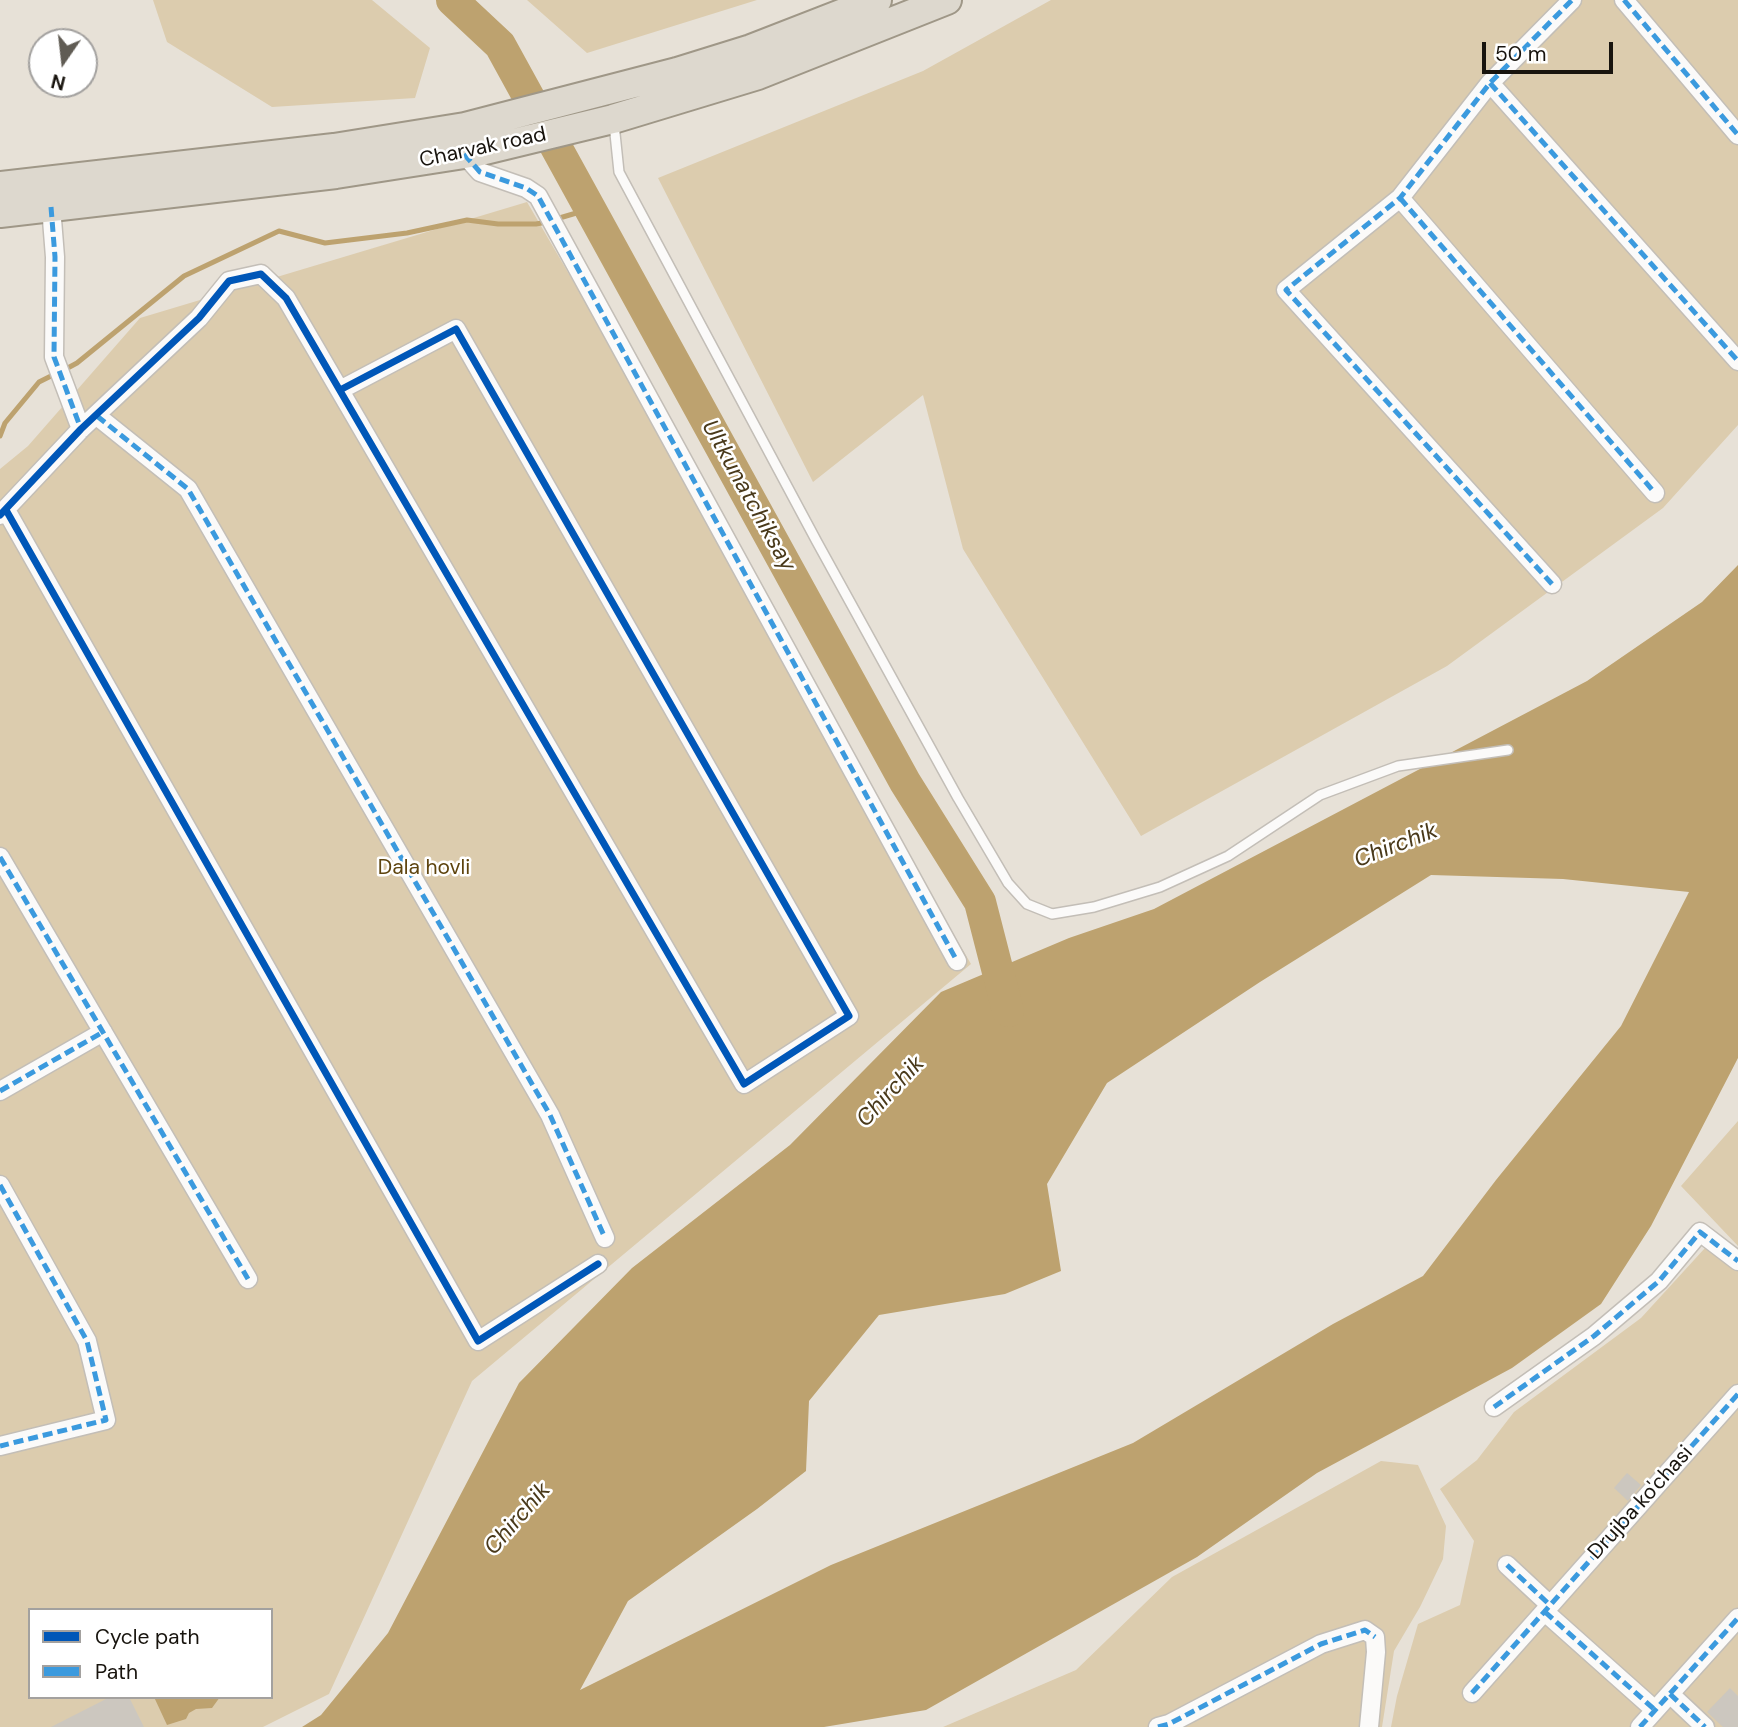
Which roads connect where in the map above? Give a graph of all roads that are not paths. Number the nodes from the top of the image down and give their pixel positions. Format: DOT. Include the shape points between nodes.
graph roads {
  1 [pos="877,0"];
  2 [pos="947,0"];
  3 [pos="1572,0"];
  4 [pos="1624,0"];
  5 [pos="1490,83"];
  6 [pos="613,119"];
  7 [pos="1738,135"];
  8 [pos="469,144"];
  9 [pos="0,186"];
  10 [pos="1400,198"];
  11 [pos="51,207"];
  12 [pos="0,213"];
  13 [pos="1738,361"];
  14 [pos="340,390"];
  15 [pos="97,416"];
  16 [pos="81,429"];
  17 [pos="1654,494"];
  18 [pos="3,512"];
  19 [pos="1552,584"];
  20 [pos="1508,750"];
  21 [pos="0,857"];
  22 [pos="957,961"];
  23 [pos="103,1032"];
  24 [pos="0,1091"];
  25 [pos="0,1185"];
  26 [pos="605,1238"];
  27 [pos="1738,1261"];
  28 [pos="598,1264"];
  29 [pos="248,1279"];
  30 [pos="1738,1394"];
  31 [pos="1494,1407"];
  32 [pos="0,1446"];
  33 [pos="1507,1565"];
  34 [pos="1547,1609"];
  35 [pos="1738,1618"];
  36 [pos="1472,1693"];
  37 [pos="1670,1694"];
  38 [pos="1655,1710"];
  39 [pos="1158,1727"];
  40 [pos="1369,1727"];
  41 [pos="1640,1727"];
  42 [pos="1704,1727"];
  1 -- 8 [label="highway, Charvak road" via="751,49 603,93"];
  2 -- 6 [label="highway, Charvak road" via="758,75"];
  3 -- 5 [label="street"];
  4 -- 7 [label="street"];
  5 -- 10 [label="street"];
  5 -- 13 [label="street"];
  6 -- 8 [label="highway, Charvak road"];
  6 -- 20 [label="lane" via="626,185 958,798 1008,883 1027,904 1052,914 1160,887 1227,856 1320,795 1398,766"];
  8 -- 9 [label="highway, Charvak road" via="334,148"];
  8 -- 11 [label="highway, Charvak road" via="336,174"];
  8 -- 22 [label="street" via="480,172 526,187 538,196"];
  10 -- 17 [label="street"];
  10 -- 19 [label="street" via="1286,290"];
  11 -- 12 [label="highway, Charvak road"];
  11 -- 16 [label="street" via="54,357"];
  14 -- 14 [label="street" via="456,329 849,1016 744,1084"];
  14 -- 15 [label="street" via="286,298 261,274 229,281 199,318"];
  15 -- 16 [label="street"];
  15 -- 26 [label="street" via="188,489 550,1115"];
  16 -- 18 [label="street"];
  18 -- 28 [label="street" via="478,1342"];
  21 -- 23 [label="street"];
  23 -- 24 [label="street"];
  23 -- 29 [label="street"];
  25 -- 32 [label="street" via="87,1341 106,1420"];
  27 -- 31 [label="street" via="1700,1232 1659,1281 1622,1313"];
  30 -- 34 [label="street, Drujba ko'chasi"];
  33 -- 34 [label="street"];
  34 -- 36 [label="street, Drujba ko'chasi"];
  34 -- 38 [label="street"];
  35 -- 37 [label="street"];
  37 -- 38 [label="street"];
  37 -- 42 [label="street"];
  38 -- 41 [label="street"];
  39 -- 40 [label="street" via="1321,1644 1365,1630 1375,1637 1376,1652"];
}
